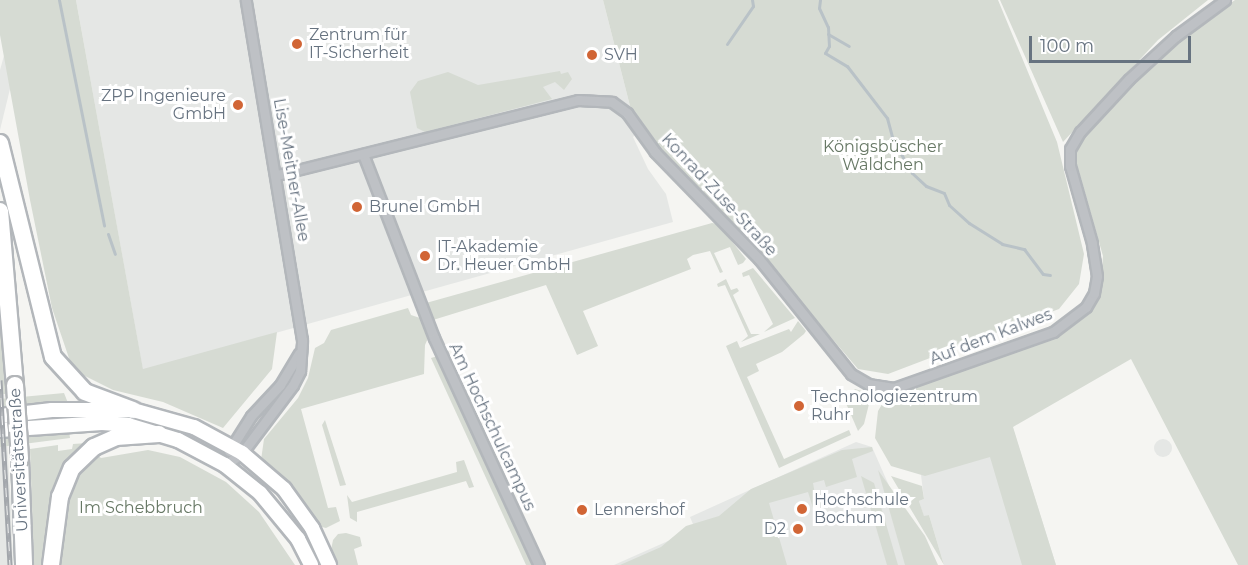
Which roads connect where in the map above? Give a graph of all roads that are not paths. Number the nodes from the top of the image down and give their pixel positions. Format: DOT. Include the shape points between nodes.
graph roads {
  1 [pos="246,0"];
  2 [pos="1225,0"];
  3 [pos="0,143"];
  4 [pos="363,154"];
  5 [pos="277,175"];
  6 [pos="0,211"];
  7 [pos="302,346"];
  8 [pos="880,388"];
  9 [pos="133,410"];
  10 [pos="0,416"];
  11 [pos="0,430"];
  12 [pos="159,434"];
  13 [pos="230,445"];
  14 [pos="242,453"];
  15 [pos="225,465"];
  16 [pos="24,565"];
  17 [pos="51,565"];
  18 [pos="311,565"];
  19 [pos="329,565"];
  20 [pos="538,565"];
  1 -- 5 [label="street, Lise-Meitner-Allee"];
  2 -- 8 [label="street, Auf dem Kalwes" via="1176,36 1129,79 1080,132 1070,149 1070,166 1092,243 1096,276 1094,294 1086,307 1053,332 894,388"];
  3 -- 9 [label="highway" via="53,357 85,392"];
  4 -- 5 [label="street, Konrad-Zuse-Straße"];
  4 -- 8 [label="street, Konrad-Zuse-Straße" via="578,99 612,102 627,113 655,152 756,256 851,374"];
  4 -- 20 [label="street, Am Hochschulcampus" via="420,301"];
  5 -- 7 [label="street, Lise-Meitner-Allee" via="300,308"];
  6 -- 16 [label="highway, Universitätsstraße, bridge" via="15,385"];
  7 -- 13 [label="street" via="280,385"];
  7 -- 14 [label="street, Lise-Meitner-Allee" via="300,371 293,385"];
  9 -- 10 [label="street" via="52,410"];
  9 -- 13 [label="street" via="194,427"];
  11 -- 12 [label="street" via="102,423"];
  12 -- 15 [label="street"];
  12 -- 17 [label="highway" via="116,437 94,447 72,468 60,497"];
  13 -- 14 [label="street"];
  13 -- 15 [label="street"];
  14 -- 15 [label="street, Lise-Meitner-Allee"];
  14 -- 19 [label="street" via="264,470 297,506"];
  15 -- 18 [label="street" via="260,493 282,518"];
}
